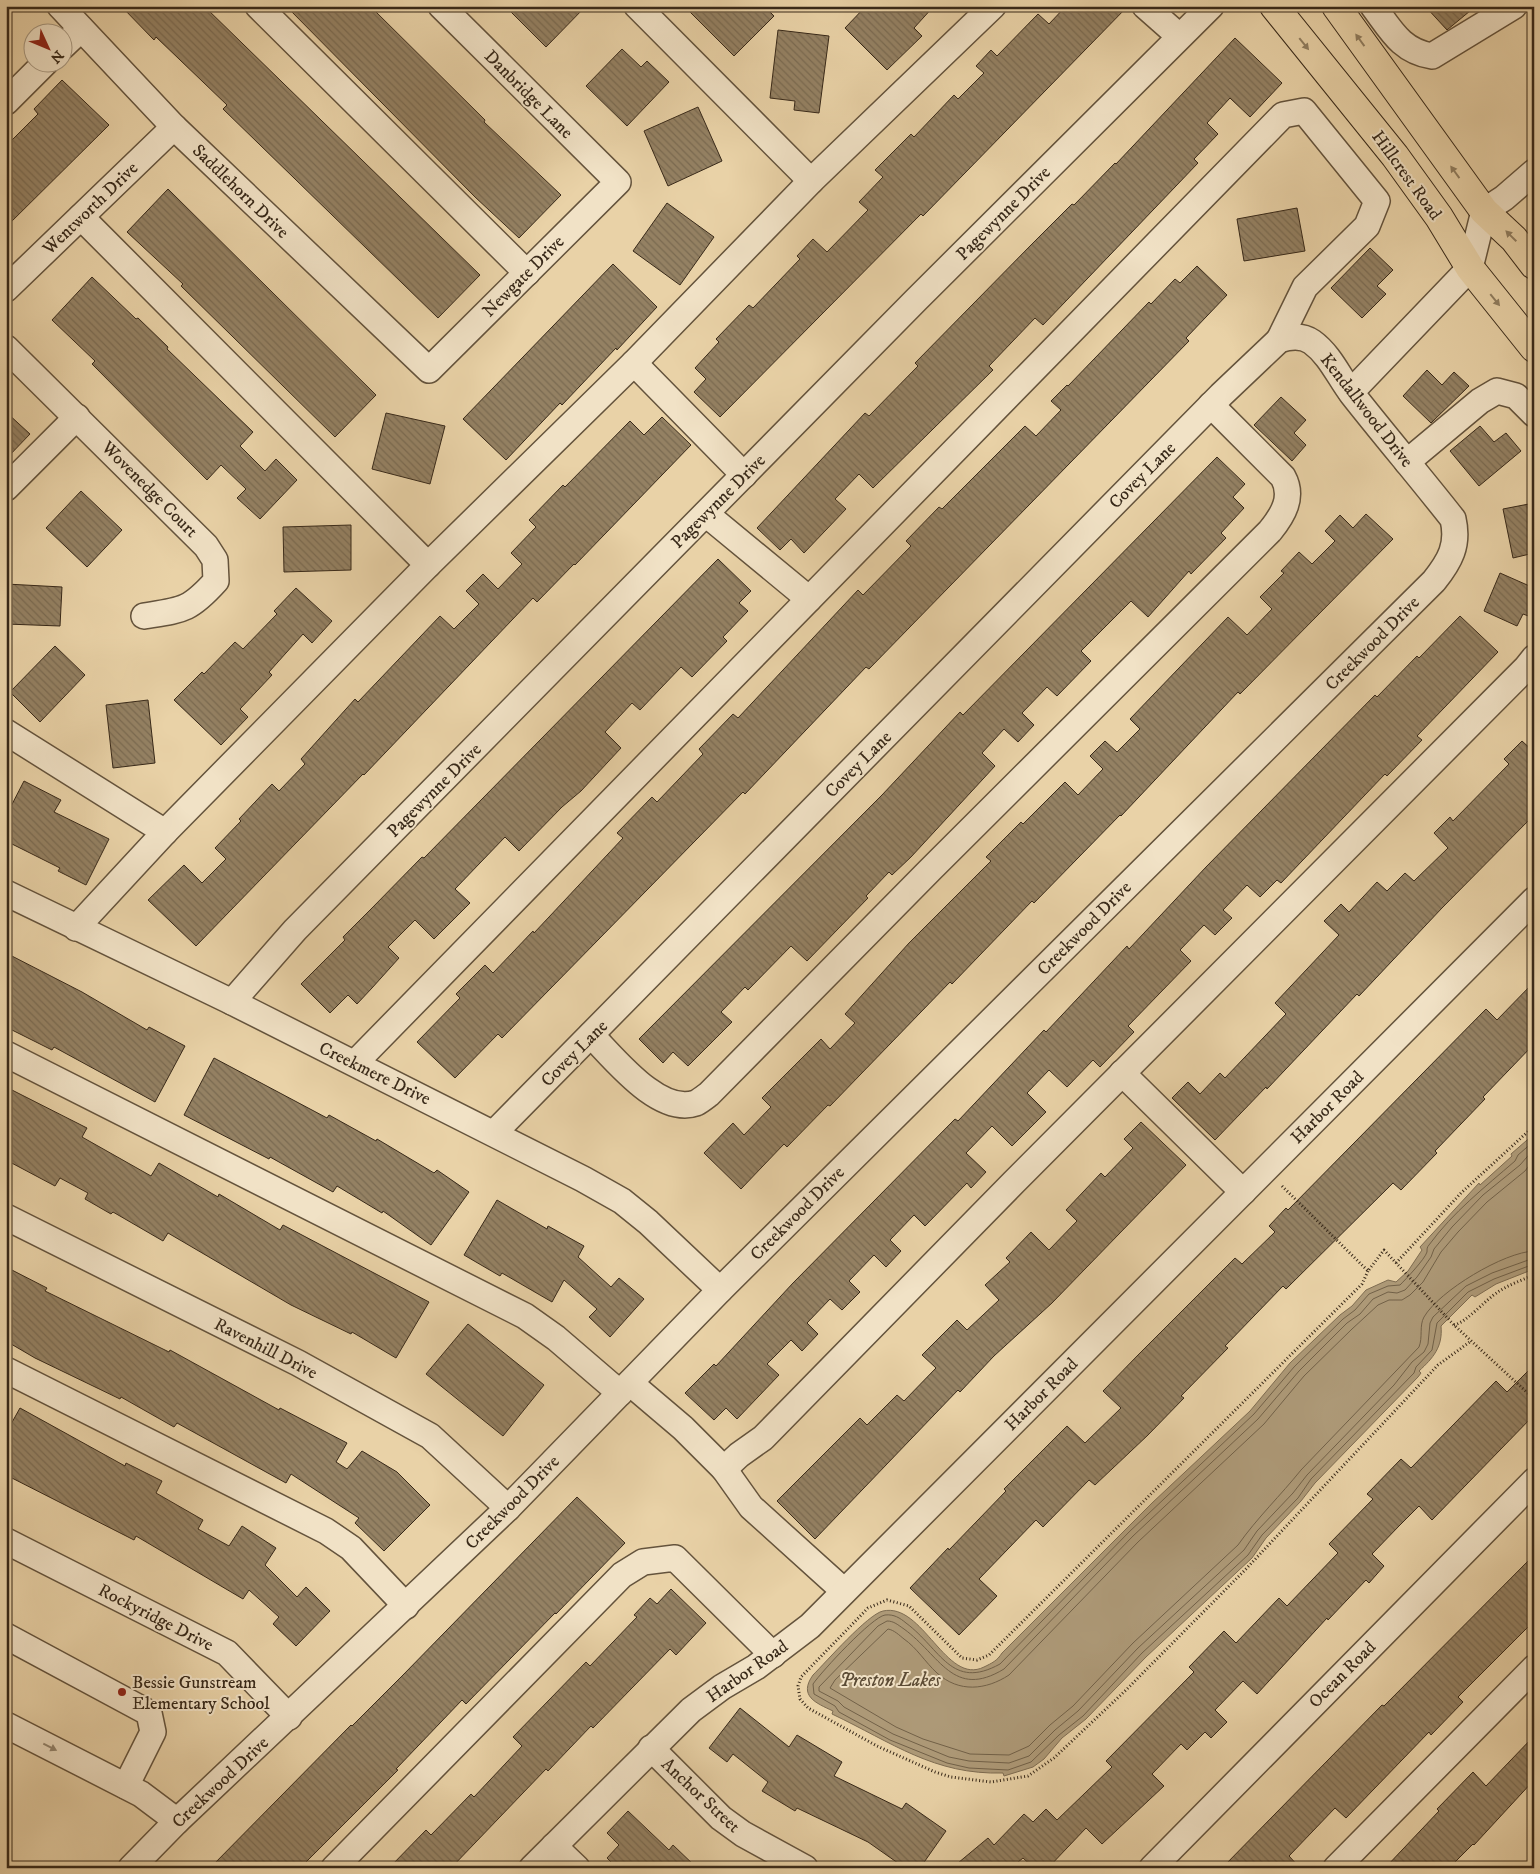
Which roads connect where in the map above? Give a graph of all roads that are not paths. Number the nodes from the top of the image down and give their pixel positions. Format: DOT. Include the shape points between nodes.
graph roads {
  1 [pos="60,6"];
  2 [pos="258,6"];
  3 [pos="441,6"];
  4 [pos="637,6"];
  5 [pos="993,6"];
  6 [pos="1145,6"];
  7 [pos="1211,6"];
  8 [pos="1274,6"];
  9 [pos="1336,6"];
  10 [pos="1373,6"];
  11 [pos="1514,6"];
  12 [pos="81,28"];
  13 [pos="1179,36"];
  14 [pos="72,37"];
  15 [pos="36,72"];
  16 [pos="6,102"];
  17 [pos="174,127"];
  18 [pos="1534,172"];
  19 [pos="811,181"];
  20 [pos="618,182"];
  21 [pos="1494,205"];
  22 [pos="81,217"];
  23 [pos="1534,265"];
  24 [pos="1470,268"];
  25 [pos="527,273"];
  26 [pos="6,289"];
  27 [pos="1280,340"];
  28 [pos="6,348"];
  29 [pos="1534,348"];
  30 [pos="634,363"];
  31 [pos="429,370"];
  32 [pos="1351,392"];
  33 [pos="1216,400"];
  34 [pos="1534,414"];
  35 [pos="78,417"];
  36 [pos="1407,462"];
  37 [pos="744,475"];
  38 [pos="6,488"];
  39 [pos="706,514"];
  40 [pos="1453,551"];
  41 [pos="428,564"];
  42 [pos="809,599"];
  43 [pos="144,616"];
  44 [pos="1534,658"];
  45 [pos="6,732"];
  46 [pos="166,832"];
  47 [pos="6,893"];
  48 [pos="1534,900"];
  49 [pos="76,928"];
  50 [pos="232,1002"];
  51 [pos="591,1035"];
  52 [pos="6,1054"];
  53 [pos="355,1063"];
  54 [pos="1122,1073"];
  55 [pos="494,1133"];
  56 [pos="1243,1192"];
  57 [pos="6,1217"];
  58 [pos="720,1290"];
  59 [pos="6,1370"];
  60 [pos="625,1388"];
  61 [pos="724,1469"];
  62 [pos="1534,1481"];
  63 [pos="508,1508"];
  64 [pos="6,1541"];
  65 [pos="844,1591"];
  66 [pos="406,1606"];
  67 [pos="6,1636"];
  68 [pos="773,1655"];
  69 [pos="1534,1668"];
  70 [pos="289,1717"];
  71 [pos="6,1725"];
  72 [pos="652,1748"];
  73 [pos="126,1786"];
  74 [pos="177,1821"];
  75 [pos="554,1846"];
  76 [pos="131,1868"];
  77 [pos="334,1868"];
  78 [pos="532,1868"];
  79 [pos="577,1868"];
  80 [pos="805,1868"];
  81 [pos="1152,1868"];
  82 [pos="1336,1868"];
  1 -- 12 [label="street, Saddlehorn Drive"];
  2 -- 25 [label="street"];
  3 -- 20 [label="street, Danbridge Lane"];
  4 -- 19 [label="street"];
  5 -- 19 [label="street"];
  6 -- 13 [label="street"];
  7 -- 13 [label="street, Pagewynne Drive"];
  8 -- 24 [label="main road, Hillcrest Road, one-way" via="1395,156 1439,217"];
  21 -- 9 [label="main road, one-way"];
  10 -- 11 [label="street" via="1402,44 1419,54 1432,56"];
  12 -- 14 [label="street"];
  12 -- 17 [label="street, Saddlehorn Drive"];
  13 -- 37 [label="street, Pagewynne Drive"];
  15 -- 16 [label="street"];
  17 -- 22 [label="street, Wentworth Drive"];
  17 -- 31 [label="street, Saddlehorn Drive"];
  18 -- 21 [label="street"];
  19 -- 30 [label="street"];
  20 -- 25 [label="street, Newgate Drive"];
  23 -- 21 [label="main road, one-way"];
  21 -- 24 [label="street"];
  22 -- 26 [label="street, Wentworth Drive"];
  22 -- 41 [label="street"];
  24 -- 29 [label="main road, Hillcrest Road, one-way"];
  24 -- 32 [label="street"];
  25 -- 31 [label="street, Newgate Drive"];
  27 -- 32 [label="street, Kendallwood Drive" via="1300,337 1311,341 1322,350"];
  27 -- 33 [label="street"];
  27 -- 42 [label="street" via="1305,287 1367,226 1376,201 1304,111 1284,114"];
  28 -- 35 [label="street, Wovenedge Court"];
  30 -- 37 [label="street"];
  30 -- 41 [label="street"];
  32 -- 36 [label="street, Kendallwood Drive"];
  33 -- 51 [label="street, Covey Lane"];
  33 -- 51 [label="street" via="1288,486 1289,496 1284,509 1270,531 709,1094 695,1103 656,1097"];
  34 -- 36 [label="street" via="1516,396 1497,391 1480,401"];
  35 -- 38 [label="street"];
  35 -- 43 [label="street, Wovenedge Court" via="206,546 215,560 216,581 202,596 184,609"];
  36 -- 40 [label="street, Kendallwood Drive" via="1453,519 1456,532"];
  37 -- 39 [label="street, Pagewynne Drive"];
  39 -- 42 [label="street"];
  39 -- 50 [label="street, Pagewynne Drive" via="295,930"];
  40 -- 58 [label="street, Creekwood Drive" via="1449,562 1434,581"];
  41 -- 46 [label="street"];
  42 -- 53 [label="street"];
  44 -- 54 [label="street"];
  45 -- 46 [label="street"];
  46 -- 49 [label="street"];
  47 -- 49 [label="street, Creekmere Drive"];
  48 -- 56 [label="street, Harbor Road"];
  49 -- 50 [label="street, Creekmere Drive"];
  50 -- 53 [label="street, Creekmere Drive"];
  51 -- 55 [label="street, Covey Lane"];
  52 -- 60 [label="street" via="525,1316"];
  53 -- 55 [label="street, Creekmere Drive"];
  54 -- 56 [label="street"];
  54 -- 61 [label="street" via="763,1438"];
  55 -- 58 [label="street, Creekmere Drive" via="622,1201"];
  56 -- 65 [label="street, Harbor Road"];
  57 -- 63 [label="street, Ravenhill Drive" via="298,1363 430,1436"];
  58 -- 60 [label="street, Creekwood Drive"];
  59 -- 66 [label="street" via="326,1531 350,1548"];
  60 -- 61 [label="street" via="683,1428"];
  60 -- 63 [label="street, Creekwood Drive"];
  61 -- 65 [label="street" via="751,1507"];
  62 -- 81 [label="street, Ocean Road"];
  63 -- 66 [label="street, Creekwood Drive"];
  64 -- 70 [label="street, Rockyridge Drive" via="227,1652"];
  65 -- 68 [label="street, Harbor Road" via="810,1626"];
  66 -- 70 [label="street, Creekwood Drive"];
  67 -- 73 [label="street" via="149,1713 153,1732"];
  68 -- 72 [label="street, Harbor Road" via="722,1686 691,1710"];
  68 -- 77 [label="street" via="675,1558 643,1562 622,1575"];
  69 -- 82 [label="street"];
  70 -- 74 [label="street, Creekwood Drive"];
  71 -- 73 [label="street, one-way"];
  72 -- 75 [label="street, Harbor Road"];
  72 -- 80 [label="street, Anchor Street" via="721,1818"];
  73 -- 74 [label="street"];
  74 -- 76 [label="street, Creekwood Drive"];
  75 -- 78 [label="street, Harbor Road"];
  75 -- 79 [label="street"];
}
